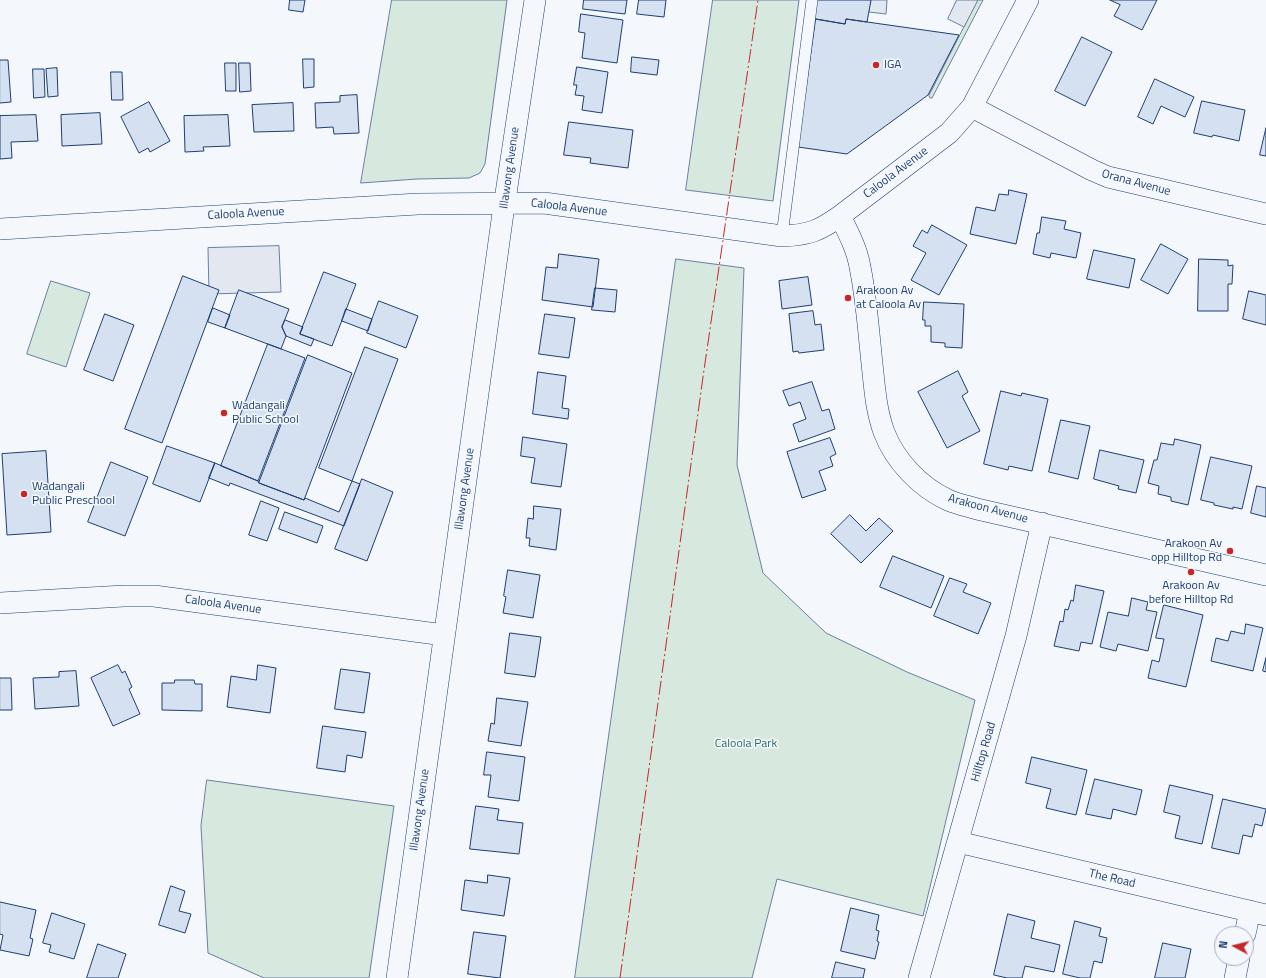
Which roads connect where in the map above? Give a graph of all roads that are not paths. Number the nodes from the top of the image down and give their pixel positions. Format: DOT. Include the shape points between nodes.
graph roads {
  1 [pos="535,0"];
  2 [pos="812,0"];
  3 [pos="1028,0"];
  4 [pos="972,107"];
  5 [pos="505,203"];
  6 [pos="1266,214"];
  7 [pos="840,216"];
  8 [pos="0,229"];
  9 [pos="782,236"];
  10 [pos="1042,523"];
  11 [pos="1266,575"];
  12 [pos="0,603"];
  13 [pos="444,635"];
  14 [pos="958,842"];
  15 [pos="1258,913"];
  16 [pos="1250,926"];
  17 [pos="1237,966"];
  18 [pos="397,978"];
  19 [pos="919,978"];
  20 [pos="1235,978"];
  1 -- 5 [label="street, Illawong Avenue"];
  2 -- 9 [label="lane"];
  3 -- 4 [label="street, Caloola Avenue"];
  4 -- 6 [label="street, Orana Avenue" via="1108,177"];
  4 -- 7 [label="street, Caloola Avenue" via="949,133"];
  5 -- 8 [label="street, Caloola Avenue" via="410,204"];
  5 -- 9 [label="street, Caloola Avenue" via="544,204"];
  5 -- 13 [label="street, Illawong Avenue"];
  7 -- 9 [label="street, Caloola Avenue" via="809,233"];
  7 -- 10 [label="street, Arakoon Avenue" via="849,233 860,266 878,414 892,449 917,479 948,500"];
  10 -- 11 [label="street, Arakoon Avenue"];
  10 -- 14 [label="street, Hilltop Road" via="1016,636"];
  12 -- 13 [label="street, Caloola Avenue" via="154,596"];
  13 -- 18 [label="street, Illawong Avenue"];
  14 -- 15 [label="street, The Road"];
  14 -- 19 [label="street, Hilltop Road"];
  15 -- 16 [label="street"];
  17 -- 20 [label="street"];
}
